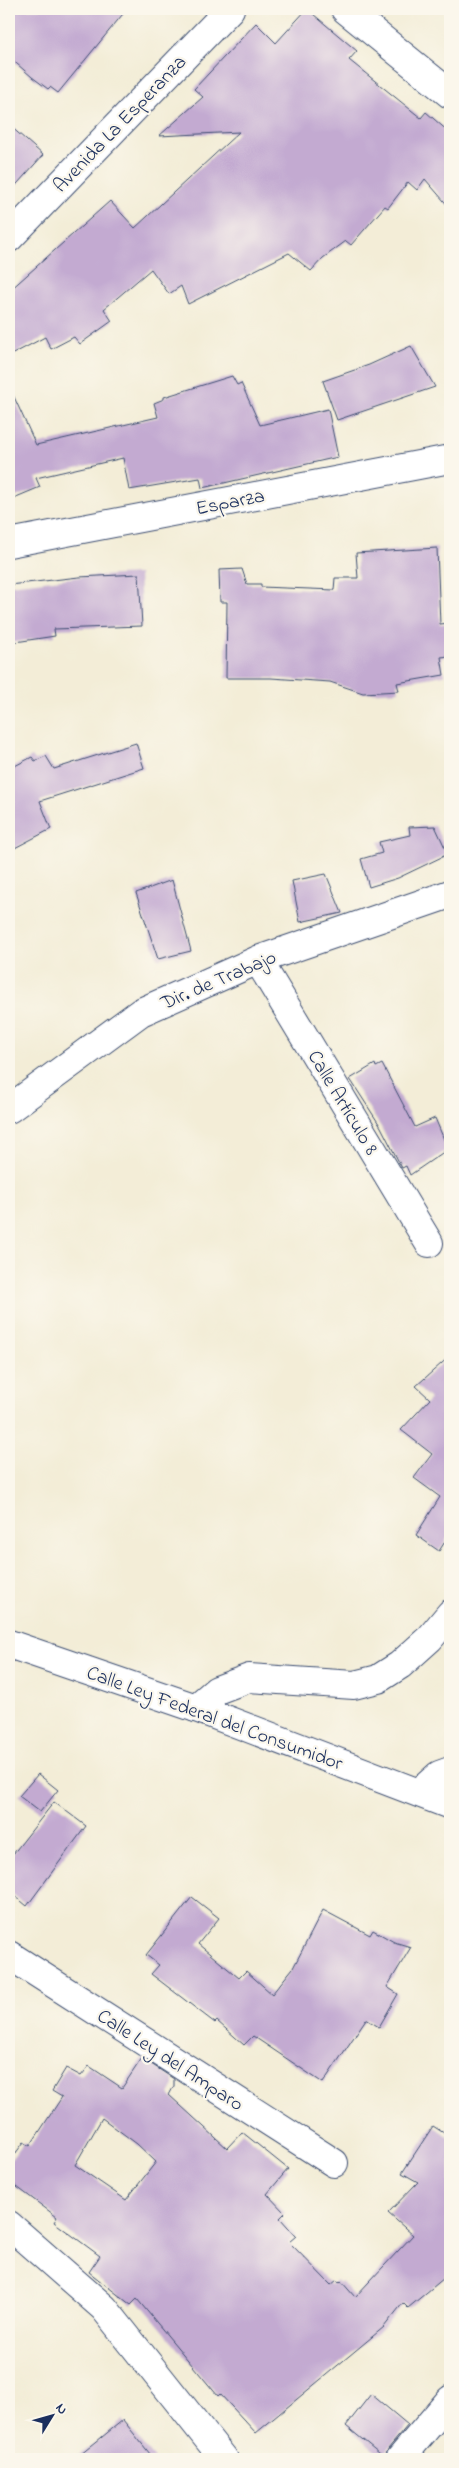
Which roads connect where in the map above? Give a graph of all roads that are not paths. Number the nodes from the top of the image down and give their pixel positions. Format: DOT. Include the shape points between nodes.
graph roads {
  1 [pos="230,9"];
  2 [pos="345,9"];
  3 [pos="450,94"];
  4 [pos="9,238"];
  5 [pos="450,459"];
  6 [pos="9,544"];
  7 [pos="450,894"];
  8 [pos="258,960"];
  9 [pos="9,1109"];
  10 [pos="429,1243"];
  11 [pos="450,1614"];
  12 [pos="9,1644"];
  13 [pos="196,1708"];
  14 [pos="450,1771"];
  15 [pos="420,1792"];
  16 [pos="450,1804"];
  17 [pos="9,1955"];
  18 [pos="334,2163"];
  19 [pos="9,2226"];
  20 [pos="450,2400"];
  21 [pos="224,2459"];
  22 [pos="400,2459"];
  1 -- 4 [label="street, Avenida La Esperanza"];
  2 -- 3 [label="street"];
  5 -- 6 [label="street, Esparza"];
  7 -- 8 [label="street, Dir. de Trabajo"];
  8 -- 9 [label="street, Dir. de Trabajo" via="141,1012"];
  8 -- 10 [label="street, Calle Artículo 8"];
  11 -- 13 [label="street" via="430,1638 400,1665 378,1679 354,1685 249,1678 217,1690"];
  12 -- 13 [label="street, Calle Ley Federal del Consumidor"];
  13 -- 15 [label="street, Calle Ley Federal del Consumidor"];
  14 -- 15 [label="street" via="439,1775"];
  15 -- 16 [label="street, Calle Ley Federal del Consumidor"];
  17 -- 18 [label="street, Calle Ley del Amparo"];
  19 -- 21 [label="street" via="104,2308"];
  20 -- 22 [label="street"];
}
